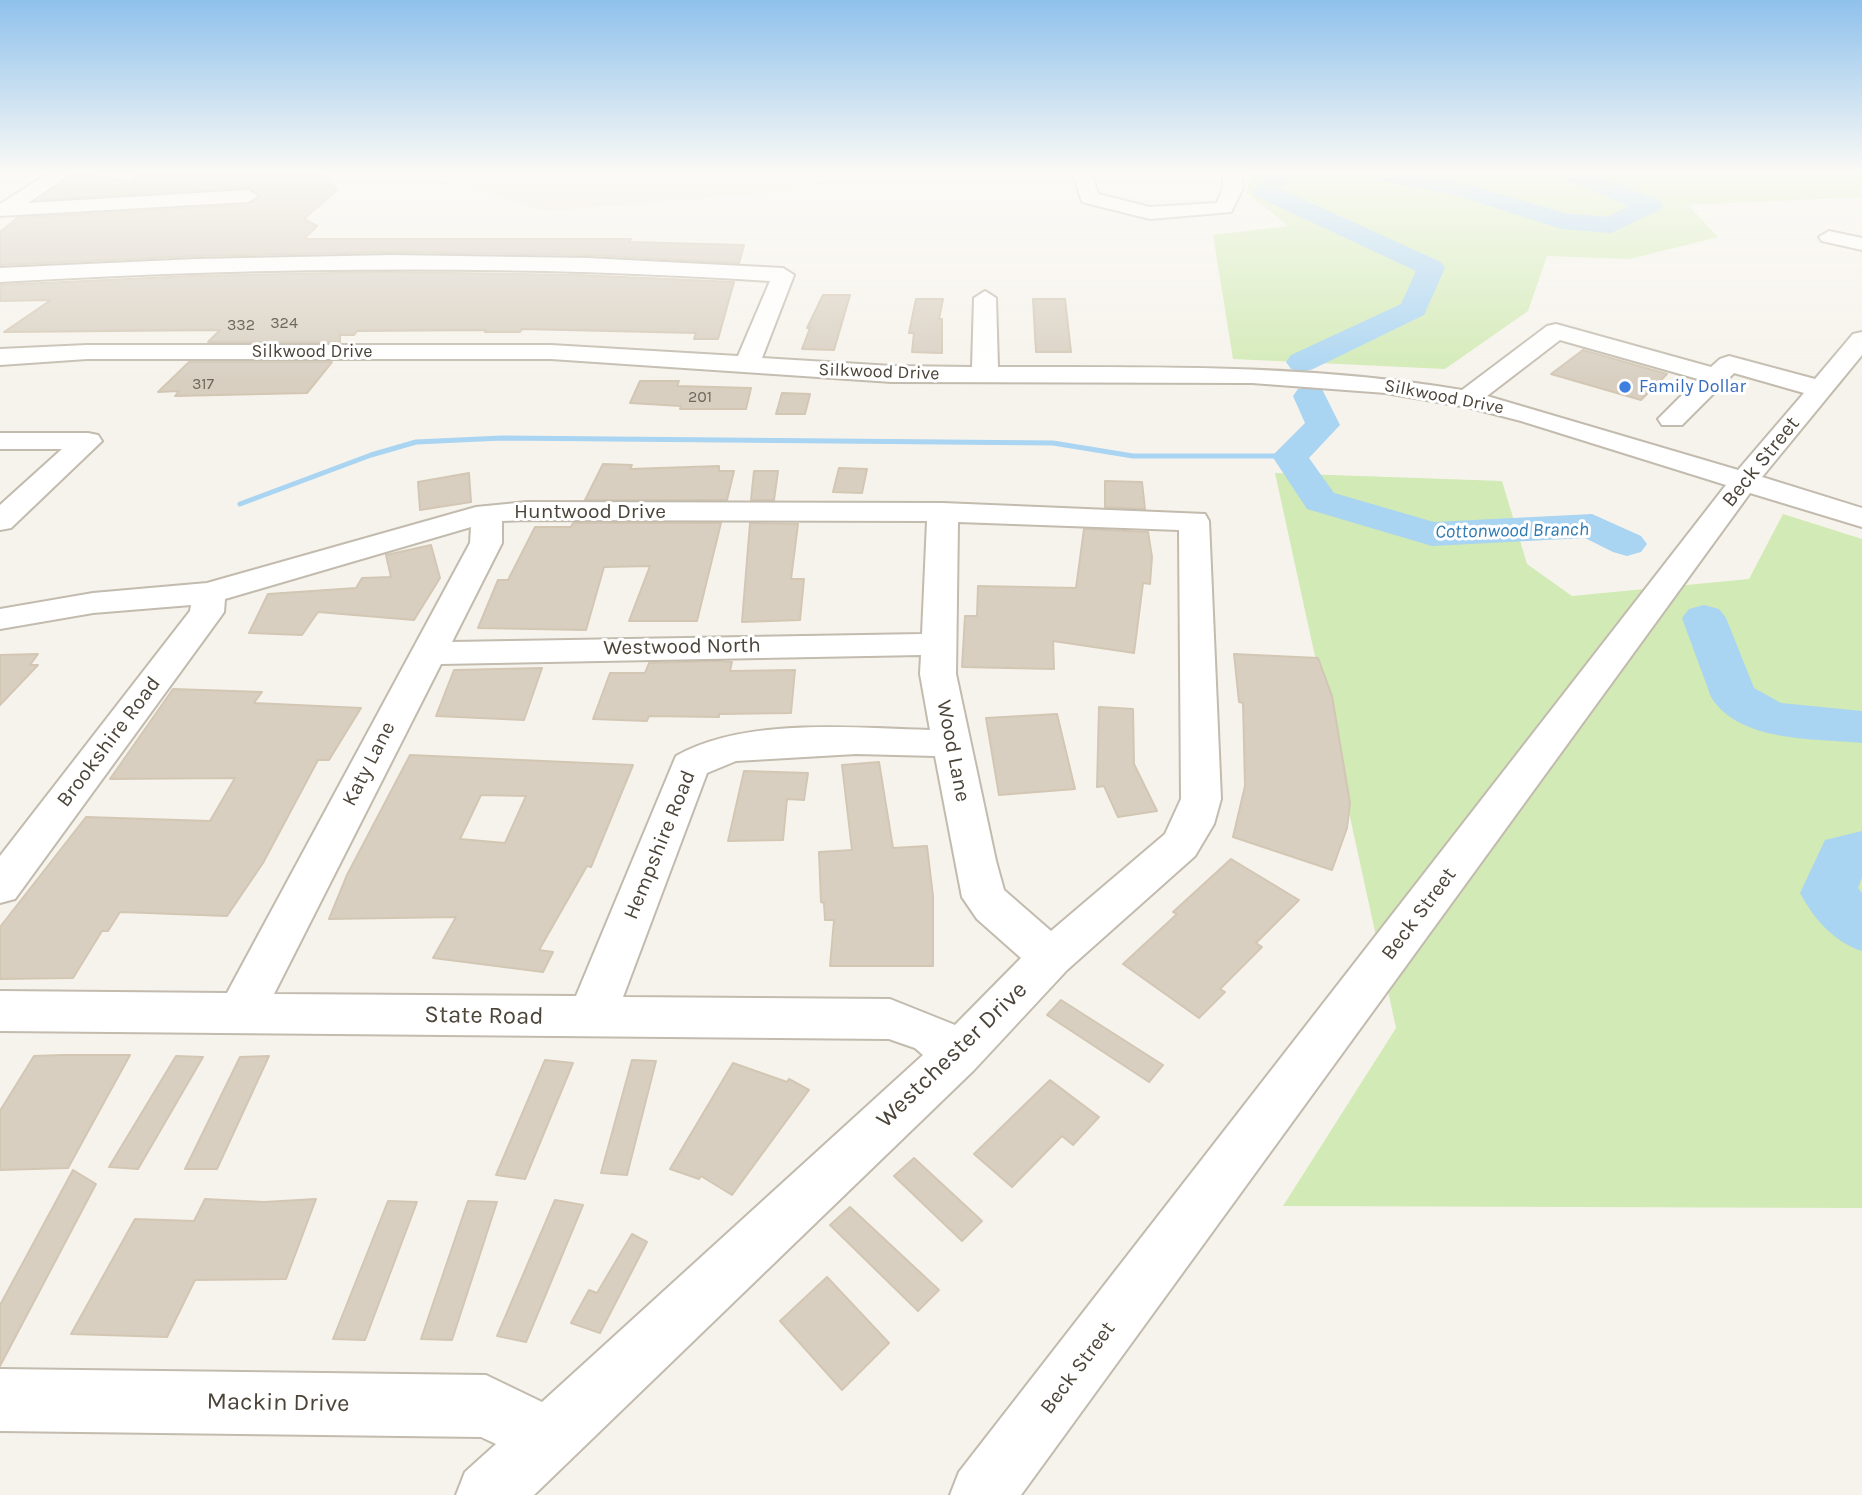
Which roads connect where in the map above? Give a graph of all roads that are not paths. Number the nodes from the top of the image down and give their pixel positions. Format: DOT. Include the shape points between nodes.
graph roads {
  1 [pos="0,275"];
  2 [pos="985,298"];
  3 [pos="1862,340"];
  4 [pos="0,357"];
  5 [pos="747,365"];
  6 [pos="985,375"];
  7 [pos="1716,376"];
  8 [pos="1820,389"];
  9 [pos="1467,399"];
  10 [pos="1672,419"];
  11 [pos="0,441"];
  12 [pos="1744,481"];
  13 [pos="943,512"];
  14 [pos="487,513"];
  15 [pos="1862,518"];
  16 [pos="0,521"];
  17 [pos="1194,521"];
  18 [pos="209,593"];
  19 [pos="0,619"];
  20 [pos="938,644"];
  21 [pos="426,653"];
  22 [pos="952,743"];
  23 [pos="0,887"];
  24 [pos="1051,957"];
  25 [pos="0,1011"];
  26 [pos="240,1014"];
  27 [pos="592,1017"];
  28 [pos="957,1055"];
  29 [pos="0,1400"];
  30 [pos="547,1438"];
  31 [pos="488,1495"];
  32 [pos="982,1495"];
  1 -- 5 [label="street" via="173,264 293,263 623,264 783,275"];
  2 -- 6 [label="street"];
  3 -- 8 [label="street, Beck Street"];
  4 -- 5 [label="street, Silkwood Drive" via="87,352 551,352"];
  5 -- 6 [label="street, Silkwood Drive"];
  6 -- 9 [label="street, Silkwood Drive" via="1252,375 1386,385"];
  7 -- 8 [label="street" via="1730,363"];
  7 -- 9 [label="street" via="1556,331"];
  7 -- 10 [label="street"];
  8 -- 12 [label="street, Beck Street"];
  9 -- 12 [label="street, Silkwood Drive"];
  11 -- 16 [label="street" via="88,441"];
  12 -- 15 [label="street, Silkwood Drive"];
  12 -- 32 [label="street, Beck Street"];
  13 -- 14 [label="street, Huntwood Drive"];
  13 -- 17 [label="street, Huntwood Drive"];
  13 -- 20 [label="street, Wood Lane"];
  14 -- 18 [label="street, Huntwood Drive"];
  14 -- 21 [label="street, Katy Lane" via="486,543"];
  17 -- 24 [label="street, Westchester Drive" via="1201,799 1193,824 1180,845"];
  18 -- 19 [label="street, Huntwood Drive" via="93,603"];
  18 -- 23 [label="street, Brookshire Road" via="207,612"];
  20 -- 21 [label="street, Westwood North"];
  20 -- 22 [label="street, Wood Lane"];
  21 -- 26 [label="street, Katy Lane"];
  22 -- 24 [label="street, Wood Lane" via="985,897"];
  22 -- 27 [label="street, Hempshire Road" via="738,746 698,757"];
  24 -- 28 [label="street, Westchester Drive"];
  25 -- 26 [label="street, State Road"];
  26 -- 27 [label="street, State Road"];
  27 -- 28 [label="street, State Road" via="890,1019 932,1034"];
  28 -- 30 [label="street, Westchester Drive"];
  29 -- 30 [label="street, Mackin Drive" via="486,1406"];
  30 -- 31 [label="street, Westchester Drive"];
}
